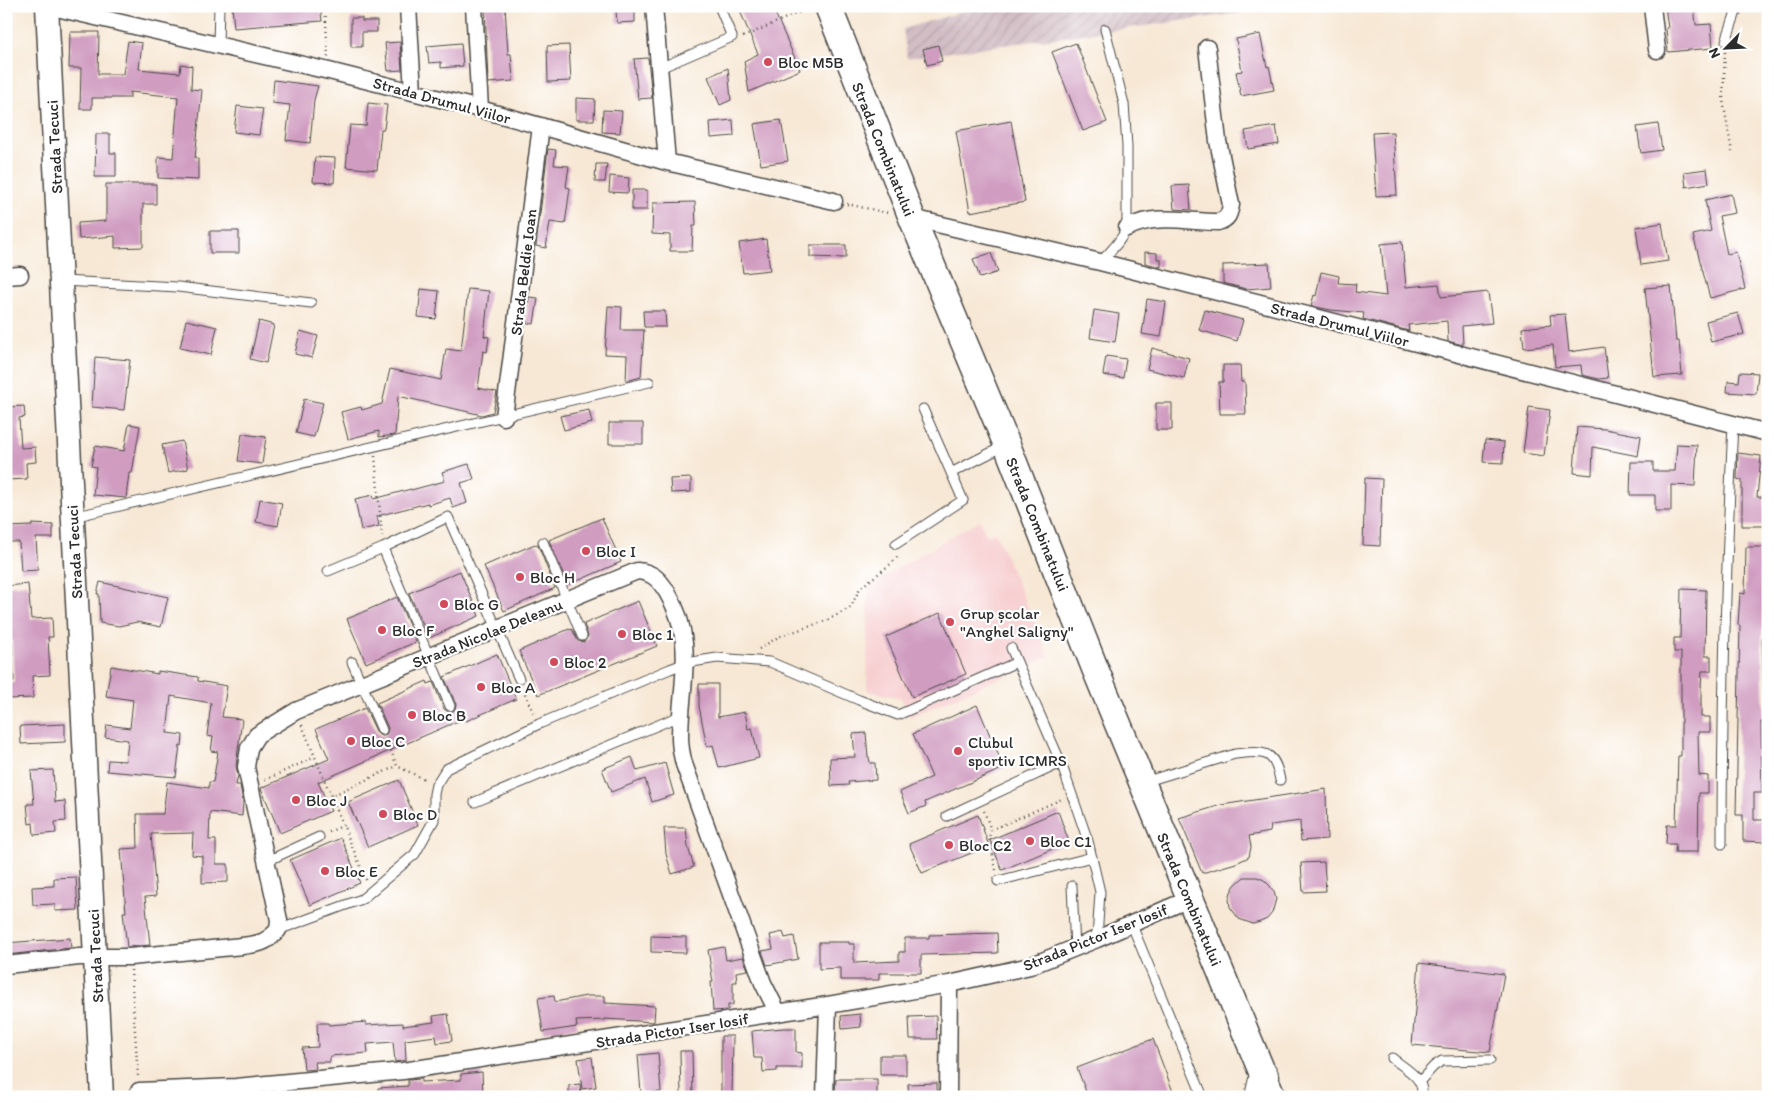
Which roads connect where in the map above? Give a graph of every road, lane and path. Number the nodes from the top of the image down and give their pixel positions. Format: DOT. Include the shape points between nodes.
graph roads {
  1 [pos="47,6"];
  2 [pos="219,6"];
  3 [pos="325,6"];
  4 [pos="408,6"];
  5 [pos="474,6"];
  6 [pos="654,6"];
  7 [pos="719,6"];
  8 [pos="813,6"];
  9 [pos="828,6"];
  10 [pos="1652,6"];
  11 [pos="1738,6"];
  12 [pos="1104,29"];
  13 [pos="732,37"];
  14 [pos="1726,41"];
  15 [pos="218,46"];
  16 [pos="1207,48"];
  17 [pos="1657,50"];
  18 [pos="660,68"];
  19 [pos="329,71"];
  20 [pos="413,92"];
  21 [pos="480,109"];
  22 [pos="541,126"];
  23 [pos="1732,152"];
  24 [pos="667,162"];
  25 [pos="834,201"];
  26 [pos="912,218"];
  27 [pos="1127,228"];
  28 [pos="1100,262"];
  29 [pos="60,281"];
  30 [pos="311,304"];
  31 [pos="649,382"];
  32 [pos="923,409"];
  33 [pos="504,417"];
  34 [pos="1733,424"];
  35 [pos="1768,433"];
  36 [pos="1007,445"];
  37 [pos="374,448"];
  38 [pos="951,472"];
  39 [pos="72,517"];
  40 [pos="543,542"];
  41 [pos="896,544"];
  42 [pos="382,548"];
  43 [pos="899,555"];
  44 [pos="328,571"];
  45 [pos="566,600"];
  46 [pos="497,629"];
  47 [pos="582,636"];
  48 [pos="1011,648"];
  49 [pos="430,656"];
  50 [pos="744,660"];
  51 [pos="352,662"];
  52 [pos="1017,662"];
  53 [pos="686,664"];
  54 [pos="519,679"];
  55 [pos="362,684"];
  56 [pos="450,706"];
  57 [pos="296,711"];
  58 [pos="682,715"];
  59 [pos="539,724"];
  60 [pos="382,730"];
  61 [pos="315,757"];
  62 [pos="1061,763"];
  63 [pos="397,766"];
  64 [pos="1280,780"];
  65 [pos="1142,783"];
  66 [pos="436,785"];
  67 [pos="250,787"];
  68 [pos="1072,794"];
  69 [pos="331,796"];
  70 [pos="980,801"];
  71 [pos="475,802"];
  72 [pos="947,816"];
  73 [pos="344,825"];
  74 [pos="991,830"];
  75 [pos="319,836"];
  76 [pos="1722,844"];
  77 [pos="1092,857"];
  78 [pos="265,862"];
  79 [pos="998,881"];
  80 [pos="1072,886"];
  81 [pos="371,891"];
  82 [pos="1189,899"];
  83 [pos="1131,924"];
  84 [pos="278,930"];
  85 [pos="1097,939"];
  86 [pos="1075,948"];
  87 [pos="95,957"];
  88 [pos="130,957"];
  89 [pos="6,965"];
  90 [pos="949,984"];
  91 [pos="828,1005"];
  92 [pos="778,1013"];
  93 [pos="1392,1058"];
  94 [pos="1490,1060"];
  95 [pos="1420,1081"];
  96 [pos="1265,1090"];
  97 [pos="139,1091"];
  98 [pos="97,1097"];
  99 [pos="102,1097"];
  100 [pos="825,1097"];
  101 [pos="948,1097"];
  102 [pos="1202,1097"];
  103 [pos="1421,1097"];
  1 -- 15 [label="street, Strada Drumul Viilor"];
  1 -- 29 [label="main road, Strada Tecuci"];
  2 -- 15 [label="lane"];
  3 -- 19 [label="path"];
  4 -- 20 [label="street"];
  5 -- 21 [label="street"];
  6 -- 18 [label="street"];
  7 -- 13 [label="lane"];
  8 -- 13 [label="path" via="740,39"];
  9 -- 26 [label="main road, Strada Combinatului"];
  10 -- 17 [label="street"];
  11 -- 14 [label="lane"];
  12 -- 27 [label="lane" via="1124,104"];
  13 -- 18 [label="lane"];
  14 -- 23 [label="path" via="1723,100"];
  15 -- 19 [label="street, Strada Drumul Viilor"];
  16 -- 27 [label="street" via="1218,141 1231,205 1229,215 1218,222 1153,220"];
  18 -- 24 [label="street"];
  19 -- 20 [label="street, Strada Drumul Viilor"];
  20 -- 21 [label="street, Strada Drumul Viilor"];
  21 -- 22 [label="street, Strada Drumul Viilor"];
  22 -- 24 [label="street, Strada Drumul Viilor"];
  22 -- 33 [label="street, Strada Beldie Ioan"];
  24 -- 25 [label="street, Strada Drumul Viilor"];
  25 -- 26 [label="path"];
  26 -- 28 [label="street, Strada Drumul Viilor"];
  26 -- 36 [label="main road, Strada Combinatului"];
  27 -- 28 [label="lane" via="1115,248"];
  28 -- 34 [label="street, Strada Drumul Viilor"];
  29 -- 30 [label="lane" via="178,287"];
  29 -- 39 [label="main road, Strada Tecuci"];
  31 -- 33 [label="lane"];
  32 -- 38 [label="lane"];
  33 -- 37 [label="lane"];
  34 -- 35 [label="street, Strada Drumul Viilor"];
  34 -- 76 [label="lane" via="1725,582"];
  36 -- 38 [label="lane"];
  36 -- 65 [label="main road, Strada Combinatului"];
  37 -- 39 [label="lane"];
  37 -- 42 [label="path"];
  38 -- 41 [label="lane" via="963,500"];
  39 -- 87 [label="main road, Strada Tecuci"];
  40 -- 45 [label="lane"];
  42 -- 44 [label="lane"];
  42 -- 46 [label="lane" via="448,517"];
  42 -- 49 [label="lane"];
  43 -- 50 [label="path" via="860,588 852,607 828,620 778,637"];
  45 -- 46 [label="street, Strada Nicolae Deleanu"];
  45 -- 47 [label="lane"];
  45 -- 53 [label="street, Strada Nicolae Deleanu" via="637,572 647,572 656,577 673,602 684,634"];
  46 -- 49 [label="street, Strada Nicolae Deleanu"];
  46 -- 54 [label="lane"];
  48 -- 52 [label="lane"];
  49 -- 55 [label="street, Strada Nicolae Deleanu"];
  49 -- 56 [label="lane"];
  50 -- 52 [label="lane" via="770,662 898,714"];
  50 -- 53 [label="lane" via="717,658"];
  51 -- 55 [label="lane"];
  52 -- 62 [label="lane"];
  53 -- 58 [label="street, Strada Nicolae Deleanu"];
  53 -- 59 [label="lane"];
  54 -- 59 [label="path"];
  55 -- 57 [label="street, Strada Nicolae Deleanu"];
  55 -- 60 [label="lane"];
  57 -- 61 [label="path"];
  57 -- 67 [label="street, Strada Nicolae Deleanu" via="257,735 249,748 246,767"];
  58 -- 71 [label="lane"];
  58 -- 92 [label="street, Strada Nicolae Deleanu" via="680,740 684,764 763,983"];
  59 -- 66 [label="lane" via="446,768"];
  60 -- 63 [label="path"];
  61 -- 67 [label="path"];
  61 -- 69 [label="path"];
  62 -- 68 [label="lane"];
  62 -- 70 [label="lane"];
  63 -- 66 [label="path"];
  63 -- 69 [label="path"];
  64 -- 65 [label="lane" via="1272,758 1250,753 1235,754"];
  65 -- 82 [label="main road, Strada Combinatului"];
  66 -- 81 [label="lane" via="434,820 415,854"];
  67 -- 78 [label="street, Strada Nicolae Deleanu"];
  68 -- 74 [label="path"];
  68 -- 77 [label="lane"];
  69 -- 73 [label="path"];
  70 -- 72 [label="lane"];
  70 -- 74 [label="path"];
  73 -- 75 [label="path"];
  73 -- 81 [label="path"];
  74 -- 79 [label="path" via="989,838"];
  75 -- 78 [label="lane"];
  77 -- 79 [label="lane"];
  77 -- 85 [label="lane" via="1100,892"];
  78 -- 84 [label="street, Strada Nicolae Deleanu" via="279,920"];
  80 -- 86 [label="lane"];
  81 -- 84 [label="lane" via="362,899"];
  82 -- 83 [label="street, Strada Pictor Iser Iosif"];
  82 -- 96 [label="main road, Strada Combinatului"];
  83 -- 85 [label="street, Strada Pictor Iser Iosif"];
  83 -- 102 [label="lane"];
  84 -- 88 [label="street" via="259,944"];
  85 -- 86 [label="street, Strada Pictor Iser Iosif"];
  86 -- 90 [label="street, Strada Pictor Iser Iosif" via="1030,966"];
  87 -- 88 [label="street"];
  87 -- 89 [label="street"];
  87 -- 99 [label="main road, Strada Tecuci"];
  88 -- 97 [label="path"];
  90 -- 91 [label="street, Strada Pictor Iser Iosif"];
  90 -- 101 [label="street"];
  91 -- 92 [label="street, Strada Pictor Iser Iosif"];
  91 -- 100 [label="street"];
  92 -- 97 [label="street, Strada Pictor Iser Iosif" via="403,1071 236,1087"];
  93 -- 95 [label="lane"];
  94 -- 95 [label="lane" via="1442,1061"];
  95 -- 103 [label="lane"];
  98 -- 99 [label="street"];
}
